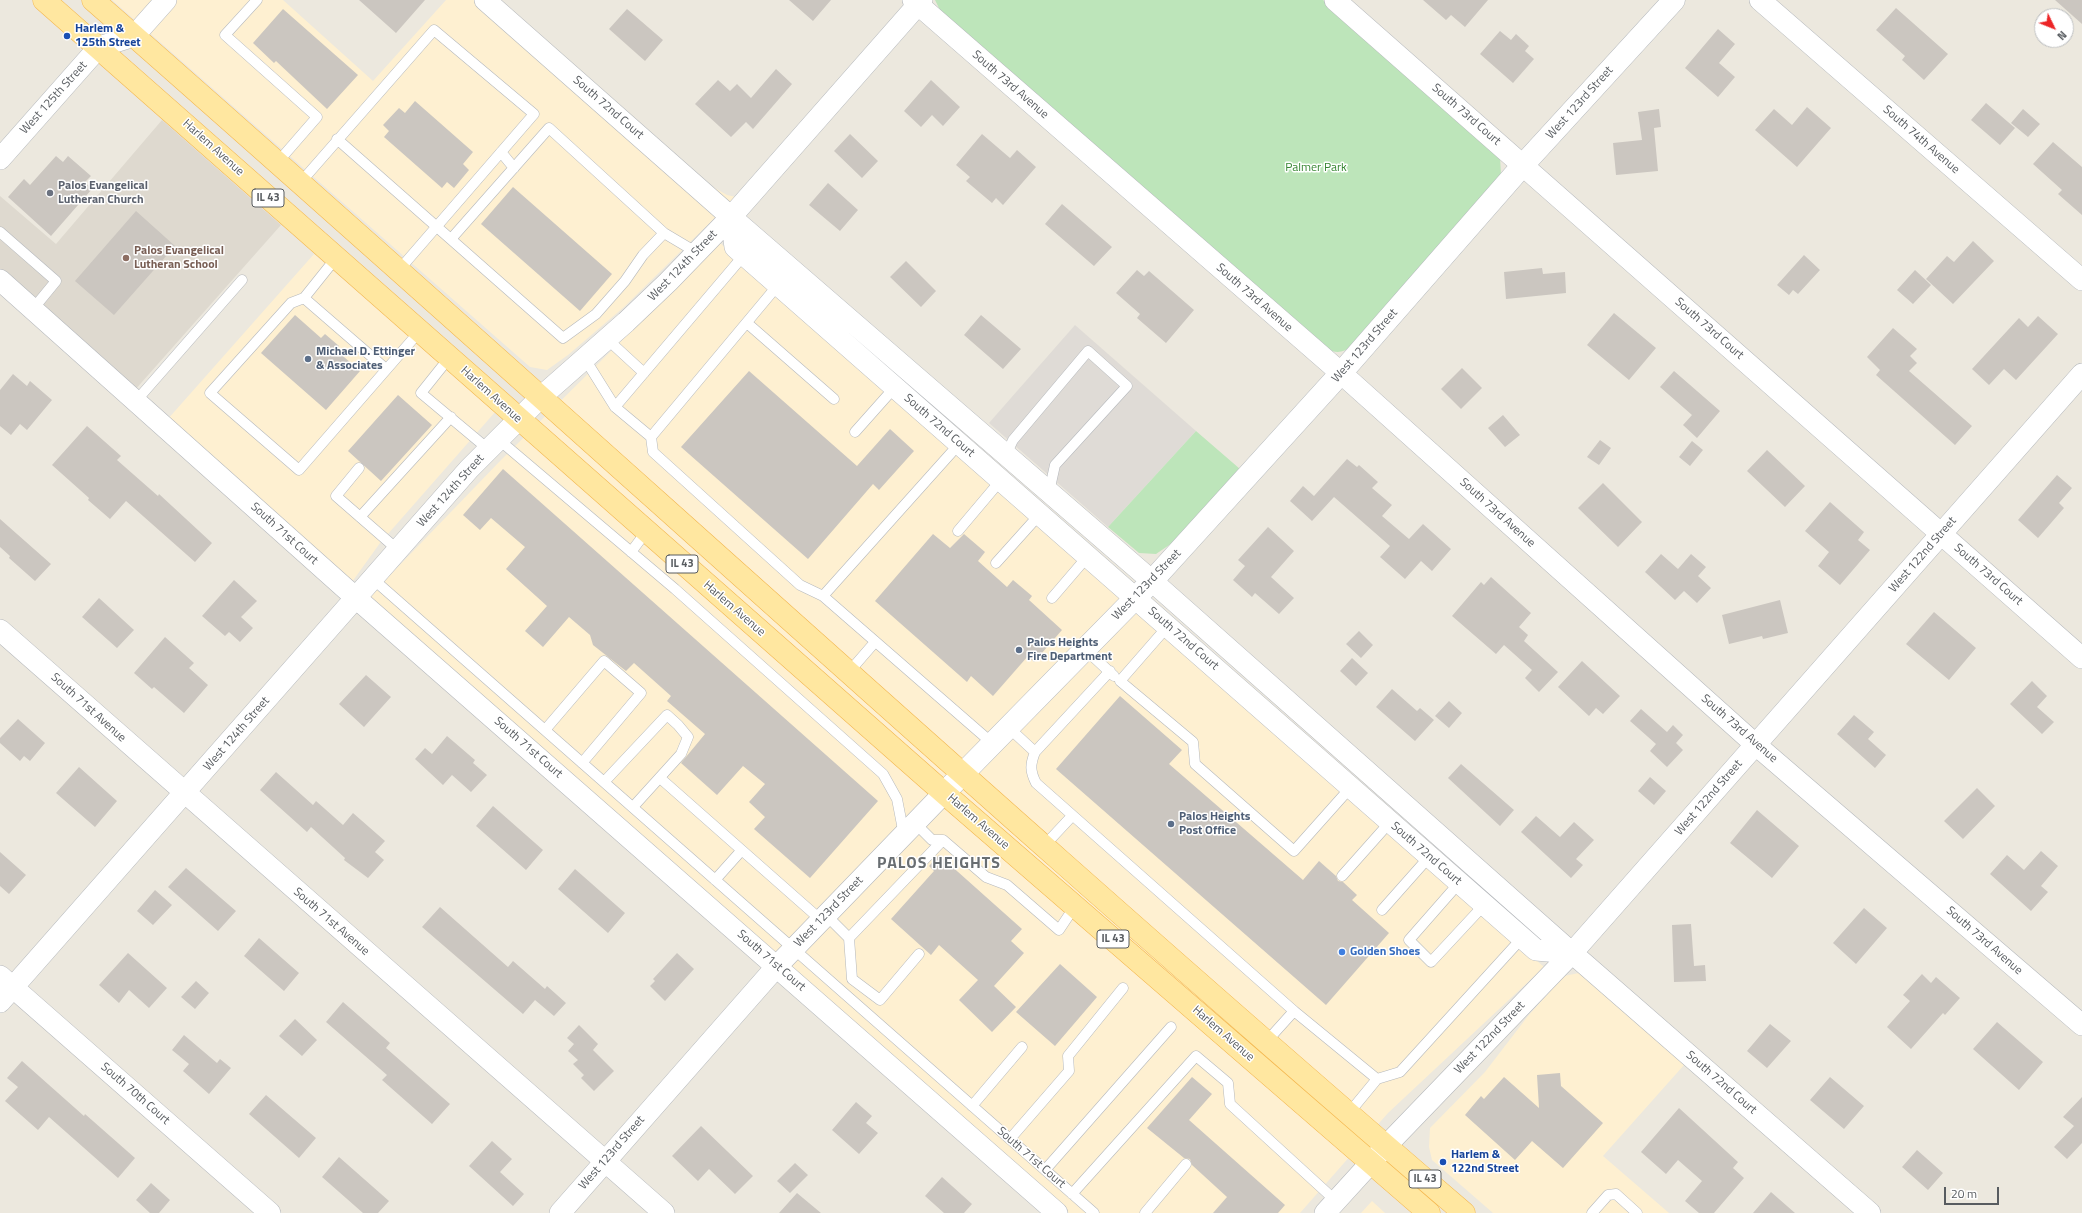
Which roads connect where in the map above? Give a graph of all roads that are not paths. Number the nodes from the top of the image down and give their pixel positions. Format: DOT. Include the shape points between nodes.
graph roads {
  1 [pos="44,0"];
  2 [pos="93,0"];
  3 [pos="166,0"];
  4 [pos="257,0"];
  5 [pos="484,0"];
  6 [pos="1335,0"];
  7 [pos="1674,0"];
  8 [pos="1760,0"];
  9 [pos="918,1"];
  10 [pos="134,36"];
  11 [pos="99,47"];
  12 [pos="337,139"];
  13 [pos="501,152"];
  14 [pos="0,159"];
  15 [pos="277,163"];
  16 [pos="1523,165"];
  17 [pos="514,168"];
  18 [pos="300,182"];
  19 [pos="730,217"];
  20 [pos="437,226"];
  21 [pos="0,232"];
  22 [pos="664,233"];
  23 [pos="451,239"];
  24 [pos="696,252"];
  25 [pos="744,255"];
  26 [pos="336,258"];
  27 [pos="399,270"];
  28 [pos="0,280"];
  29 [pos="242,280"];
  30 [pos="2082,280"];
  31 [pos="778,285"];
  32 [pos="304,298"];
  33 [pos="33,309"];
  34 [pos="747,323"];
  35 [pos="419,332"];
  36 [pos="607,339"];
  37 [pos="449,358"];
  38 [pos="584,359"];
  39 [pos="386,369"];
  40 [pos="644,373"];
  41 [pos="1341,373"];
  42 [pos="2082,374"];
  43 [pos="895,387"];
  44 [pos="542,396"];
  45 [pos="834,399"];
  46 [pos="136,401"];
  47 [pos="615,407"];
  48 [pos="450,418"];
  49 [pos="518,419"];
  50 [pos="855,432"];
  51 [pos="651,437"];
  52 [pos="960,443"];
  53 [pos="493,444"];
  54 [pos="1011,459"];
  55 [pos="359,468"];
  56 [pos="1001,480"];
  57 [pos="1049,492"];
  58 [pos="1040,514"];
  59 [pos="360,517"];
  60 [pos="958,531"];
  61 [pos="646,532"];
  62 [pos="1941,534"];
  63 [pos="398,550"];
  64 [pos="630,552"];
  65 [pos="1088,556"];
  66 [pos="996,563"];
  67 [pos="374,579"];
  68 [pos="1152,581"];
  69 [pos="823,596"];
  70 [pos="356,598"];
  71 [pos="1052,598"];
  72 [pos="1136,598"];
  73 [pos="1168,626"];
  74 [pos="0,630"];
  75 [pos="875,642"];
  76 [pos="1085,649"];
  77 [pos="2082,658"];
  78 [pos="1110,671"];
  79 [pos="849,672"];
  80 [pos="1120,681"];
  81 [pos="1008,727"];
  82 [pos="546,730"];
  83 [pos="992,743"];
  84 [pos="1756,745"];
  85 [pos="1035,752"];
  86 [pos="582,763"];
  87 [pos="962,773"];
  88 [pos="660,778"];
  89 [pos="604,782"];
  90 [pos="1351,787"];
  91 [pos="944,793"];
  92 [pos="185,794"];
  93 [pos="633,807"];
  94 [pos="1072,816"];
  95 [pos="1390,822"];
  96 [pos="909,829"];
  97 [pos="943,840"];
  98 [pos="1044,846"];
  99 [pos="741,851"];
  100 [pos="1429,856"];
  101 [pos="1342,876"];
  102 [pos="715,880"];
  103 [pos="1459,883"];
  104 [pos="1484,905"];
  105 [pos="1075,906"];
  106 [pos="1382,910"];
  107 [pos="824,918"];
  108 [pos="849,938"];
  109 [pos="1522,938"];
  110 [pos="793,949"];
  111 [pos="1572,953"];
  112 [pos="919,954"];
  113 [pos="777,966"];
  114 [pos="860,986"];
  115 [pos="4,988"];
  116 [pos="1123,988"];
  117 [pos="849,998"];
  118 [pos="1294,1011"];
  119 [pos="2082,1025"];
  120 [pos="1171,1027"];
  121 [pos="1267,1041"];
  122 [pos="1022,1047"];
  123 [pos="1377,1079"];
  124 [pos="972,1106"];
  125 [pos="1349,1113"];
  126 [pos="1010,1139"];
  127 [pos="1386,1146"];
  128 [pos="604,1161"];
  129 [pos="1372,1162"];
  130 [pos="1186,1164"];
  131 [pos="1045,1170"];
  132 [pos="1072,1194"];
  133 [pos="1331,1207"];
  134 [pos="270,1213"];
  135 [pos="560,1213"];
  136 [pos="664,1213"];
  137 [pos="1057,1213"];
  138 [pos="1094,1213"];
  139 [pos="1145,1213"];
  140 [pos="1429,1213"];
  141 [pos="1464,1213"];
  142 [pos="1592,1213"];
  143 [pos="1637,1213"];
  144 [pos="1870,1213"];
  1 -- 11 [label="main road, Harlem Avenue / IL 43"];
  2 -- 10 [label="main road, Harlem Avenue / IL 43"];
  3 -- 10 [label="street"];
  4 -- 15 [label="lane" via="225,36 317,117"];
  5 -- 19 [label="street, South 72nd Court"];
  6 -- 16 [label="street, South 73rd Court"];
  7 -- 16 [label="street, West 123rd Street"];
  8 -- 30 [label="street, South 74th Avenue"];
  9 -- 19 [label="street, West 124th Street"];
  9 -- 41 [label="street, South 73rd Avenue"];
  10 -- 11 [label="street"];
  10 -- 15 [label="main road, Harlem Avenue / IL 43"];
  11 -- 14 [label="street, West 125th Street"];
  11 -- 26 [label="main road, Harlem Avenue / IL 43"];
  12 -- 13 [label="lane" via="434,30 534,114"];
  12 -- 18 [label="lane"];
  12 -- 20 [label="lane"];
  13 -- 17 [label="lane"];
  13 -- 20 [label="lane"];
  15 -- 18 [label="main road, Harlem Avenue / IL 43"];
  16 -- 41 [label="street, West 123rd Street"];
  16 -- 62 [label="street, South 73rd Court"];
  17 -- 22 [label="lane" via="549,128"];
  17 -- 23 [label="lane"];
  18 -- 27 [label="main road, Harlem Avenue / IL 43"];
  19 -- 24 [label="street, West 124th Street"];
  19 -- 25 [label="street, South 72nd Court" via="735,247"];
  19 -- 54 [label="street, South 72nd Court"];
  20 -- 23 [label="lane"];
  20 -- 27 [label="lane"];
  21 -- 33 [label="lane" via="56,281"];
  22 -- 23 [label="lane" via="643,254 596,314 563,338"];
  22 -- 24 [label="lane"];
  24 -- 36 [label="street, West 124th Street"];
  25 -- 31 [label="street, South 72nd Court"];
  25 -- 40 [label="lane"];
  26 -- 32 [label="lane"];
  26 -- 35 [label="main road, Harlem Avenue / IL 43"];
  27 -- 44 [label="main road, Harlem Avenue / IL 43"];
  28 -- 33 [label="street, South 71st Court"];
  29 -- 46 [label="lane"];
  31 -- 34 [label="lane"];
  31 -- 43 [label="street, South 72nd Court"];
  32 -- 39 [label="lane"];
  32 -- 39 [label="lane" via="290,303 210,394 298,470"];
  33 -- 46 [label="street, South 71st Court"];
  34 -- 45 [label="lane"];
  34 -- 51 [label="lane"];
  35 -- 37 [label="main road, Harlem Avenue / IL 43"];
  35 -- 39 [label="lane"];
  36 -- 38 [label="street, West 124th Street"];
  36 -- 40 [label="lane"];
  37 -- 48 [label="lane" via="421,393"];
  37 -- 49 [label="main road, Harlem Avenue / IL 43"];
  38 -- 44 [label="street, West 124th Street"];
  38 -- 47 [label="lane"];
  40 -- 47 [label="lane"];
  41 -- 68 [label="street, West 123rd Street"];
  41 -- 84 [label="street, South 73rd Avenue"];
  42 -- 62 [label="street, West 122nd Street"];
  43 -- 50 [label="lane"];
  43 -- 52 [label="street, South 72nd Court"];
  44 -- 49 [label="street, West 124th Street"];
  44 -- 79 [label="main road, Harlem Avenue / IL 43"];
  46 -- 70 [label="street, South 71st Court"];
  47 -- 51 [label="lane"];
  48 -- 53 [label="lane"];
  48 -- 59 [label="lane"];
  49 -- 53 [label="street, West 124th Street"];
  49 -- 61 [label="main road, Harlem Avenue / IL 43"];
  51 -- 69 [label="lane" via="653,452 800,585"];
  52 -- 56 [label="street, South 72nd Court"];
  52 -- 69 [label="lane"];
  53 -- 63 [label="street, West 124th Street"];
  53 -- 64 [label="lane"];
  54 -- 56 [label="street"];
  54 -- 57 [label="street, South 72nd Court"];
  54 -- 57 [label="lane" via="1013,440 1088,351 1127,386 1055,465"];
  55 -- 59 [label="lane" via="336,496"];
  56 -- 58 [label="street, South 72nd Court"];
  56 -- 60 [label="lane"];
  57 -- 68 [label="street, South 72nd Court"];
  58 -- 65 [label="street, South 72nd Court"];
  58 -- 66 [label="lane"];
  59 -- 63 [label="lane"];
  61 -- 64 [label="lane"];
  61 -- 91 [label="main road, Harlem Avenue / IL 43"];
  62 -- 77 [label="street, South 73rd Court"];
  62 -- 84 [label="street, West 122nd Street"];
  63 -- 67 [label="street, West 124th Street"];
  64 -- 96 [label="lane" via="687,599 883,774"];
  65 -- 71 [label="lane"];
  65 -- 72 [label="street, South 72nd Court"];
  67 -- 70 [label="street, West 124th Street"];
  67 -- 82 [label="lane, South 71st Court"];
  68 -- 72 [label="street, West 123rd Street"];
  68 -- 111 [label="street, South 72nd Court"];
  69 -- 75 [label="lane"];
  70 -- 92 [label="street, West 124th Street"];
  70 -- 113 [label="street, South 71st Court"];
  72 -- 73 [label="street, South 72nd Court"];
  72 -- 76 [label="street, West 123rd Street"];
  73 -- 80 [label="lane"];
  73 -- 90 [label="street, South 72nd Court"];
  74 -- 92 [label="street, South 71st Avenue"];
  75 -- 79 [label="lane"];
  75 -- 83 [label="lane"];
  76 -- 78 [label="lane"];
  76 -- 81 [label="street, West 123rd Street"];
  78 -- 80 [label="lane"];
  78 -- 85 [label="lane"];
  79 -- 87 [label="main road, Harlem Avenue / IL 43"];
  80 -- 90 [label="lane" via="1193,742 1195,764 1294,850"];
  81 -- 83 [label="street, West 123rd Street"];
  81 -- 85 [label="lane"];
  82 -- 86 [label="lane, South 71st Court"];
  82 -- 86 [label="lane" via="604,661 642,693"];
  83 -- 87 [label="street, West 123rd Street"];
  84 -- 111 [label="street, West 122nd Street"];
  84 -- 119 [label="street, South 73rd Avenue"];
  85 -- 94 [label="lane" via="1030,764 1031,774 1036,783"];
  86 -- 89 [label="lane, South 71st Court"];
  87 -- 91 [label="street, West 123rd Street"];
  87 -- 98 [label="main road, Harlem Avenue / IL 43"];
  88 -- 89 [label="lane" via="681,754 688,737 667,715"];
  88 -- 93 [label="lane"];
  88 -- 99 [label="lane"];
  89 -- 93 [label="lane, South 71st Court"];
  90 -- 95 [label="street, South 72nd Court"];
  91 -- 96 [label="street, West 123rd Street"];
  91 -- 105 [label="main road, Harlem Avenue / IL 43"];
  92 -- 115 [label="street, West 124th Street"];
  92 -- 128 [label="street, South 71st Avenue"];
  93 -- 102 [label="lane, South 71st Court"];
  94 -- 98 [label="lane"];
  94 -- 118 [label="lane"];
  95 -- 100 [label="street, South 72nd Court"];
  95 -- 101 [label="lane"];
  96 -- 97 [label="lane" via="932,840"];
  96 -- 107 [label="street, West 123rd Street"];
  97 -- 105 [label="lane" via="986,877 1007,885 1059,930"];
  97 -- 108 [label="lane"];
  98 -- 121 [label="main road, Harlem Avenue / IL 43"];
  99 -- 102 [label="lane"];
  99 -- 107 [label="lane"];
  100 -- 103 [label="street, South 72nd Court"];
  100 -- 106 [label="lane"];
  102 -- 110 [label="lane, South 71st Court"];
  103 -- 104 [label="street, South 72nd Court"];
  103 -- 104 [label="lane" via="1409,940 1431,962"];
  104 -- 109 [label="street, South 72nd Court"];
  105 -- 129 [label="main road, Harlem Avenue / IL 43"];
  107 -- 108 [label="lane"];
  107 -- 110 [label="street, West 123rd Street"];
  108 -- 114 [label="lane" via="852,979"];
  109 -- 111 [label="street, South 72nd Court" via="1536,950"];
  109 -- 123 [label="lane" via="1400,1072"];
  110 -- 113 [label="street, West 123rd Street"];
  110 -- 117 [label="lane, South 71st Court"];
  111 -- 127 [label="street, West 122nd Street"];
  111 -- 144 [label="street, South 72nd Court"];
  112 -- 114 [label="lane" via="880,1000"];
  113 -- 128 [label="street, West 123rd Street"];
  113 -- 137 [label="street, South 71st Court"];
  114 -- 117 [label="lane"];
  115 -- 134 [label="street, South 70th Court"];
  116 -- 126 [label="lane" via="1068,1056 1069,1071"];
  117 -- 124 [label="lane, South 71st Court"];
  118 -- 121 [label="lane"];
  118 -- 123 [label="lane"];
  120 -- 131 [label="lane"];
  121 -- 125 [label="main road, Harlem Avenue / IL 43"];
  122 -- 124 [label="lane"];
  123 -- 125 [label="lane"];
  124 -- 126 [label="lane, South 71st Court"];
  125 -- 127 [label="main road, Harlem Avenue / IL 43"];
  126 -- 131 [label="lane, South 71st Court"];
  127 -- 129 [label="street, West 122nd Street"];
  127 -- 141 [label="main road, Harlem Avenue / IL 43"];
  128 -- 135 [label="street, West 123rd Street"];
  128 -- 136 [label="street, South 71st Avenue"];
  129 -- 133 [label="street, West 122nd Street"];
  129 -- 140 [label="main road, Harlem Avenue / IL 43"];
  130 -- 139 [label="lane"];
  131 -- 132 [label="lane, South 71st Court"];
  132 -- 133 [label="lane" via="1196,1056 1228,1083 1230,1104"];
  132 -- 138 [label="lane, South 71st Court"];
  142 -- 143 [label="lane" via="1608,1195 1616,1194"];
}
